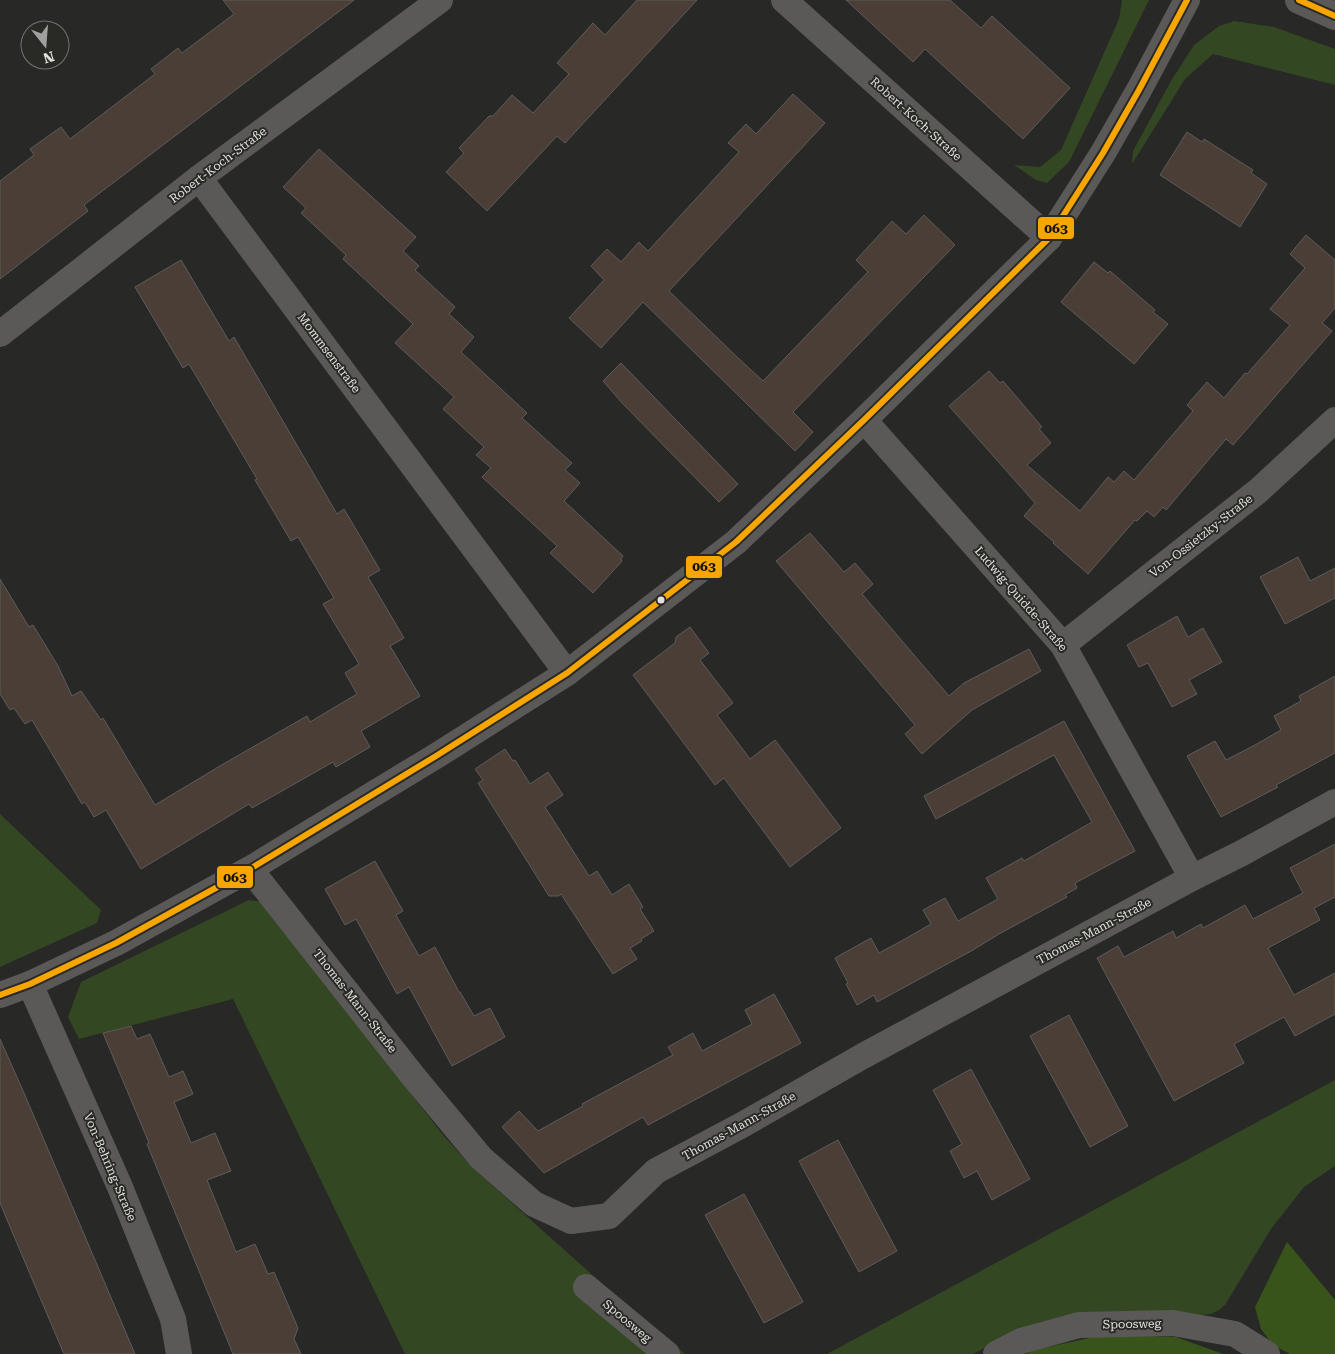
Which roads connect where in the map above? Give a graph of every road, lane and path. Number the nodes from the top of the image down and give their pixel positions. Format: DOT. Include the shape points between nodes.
graph roads {
  1 [pos="440,0"];
  2 [pos="784,0"];
  3 [pos="1187,0"];
  4 [pos="1299,0"];
  5 [pos="1335,16"];
  6 [pos="199,178"];
  7 [pos="1048,238"];
  8 [pos="0,334"];
  9 [pos="864,420"];
  10 [pos="1335,420"];
  11 [pos="1063,645"];
  12 [pos="567,673"];
  13 [pos="1335,802"];
  14 [pos="250,869"];
  15 [pos="1192,878"];
  16 [pos="30,984"];
  17 [pos="0,995"];
  18 [pos="586,1287"];
  19 [pos="179,1354"];
  20 [pos="667,1354"];
  21 [pos="996,1354"];
  22 [pos="1267,1354"];
  1 -- 6 [label="street, Robert-Koch-Straße"];
  2 -- 7 [label="street, Robert-Koch-Straße"];
  3 -- 7 [label="street" via="1107,145"];
  4 -- 5 [label="street"];
  6 -- 8 [label="street, Robert-Koch-Straße"];
  6 -- 12 [label="street, Mommsenstraße"];
  7 -- 9 [label="street"];
  9 -- 11 [label="street, Ludwig-Quidde-Straße"];
  9 -- 12 [label="street" via="736,542"];
  10 -- 11 [label="street, Von-Ossietzky-Straße" via="1258,491"];
  11 -- 15 [label="street, Ludwig-Quidde-Straße"];
  12 -- 14 [label="street"];
  13 -- 15 [label="street, Thomas-Mann-Straße"];
  14 -- 15 [label="street, Thomas-Mann-Straße" via="481,1158 534,1204 571,1221 610,1216 656,1171"];
  14 -- 16 [label="street" via="116,943"];
  16 -- 17 [label="street"];
  16 -- 19 [label="street, Von-Behring-Straße" via="120,1188 173,1319"];
  18 -- 20 [label="street, Spoosweg"];
  21 -- 22 [label="street, Spoosweg" via="1021,1342 1079,1325 1173,1323 1235,1334"];
}
